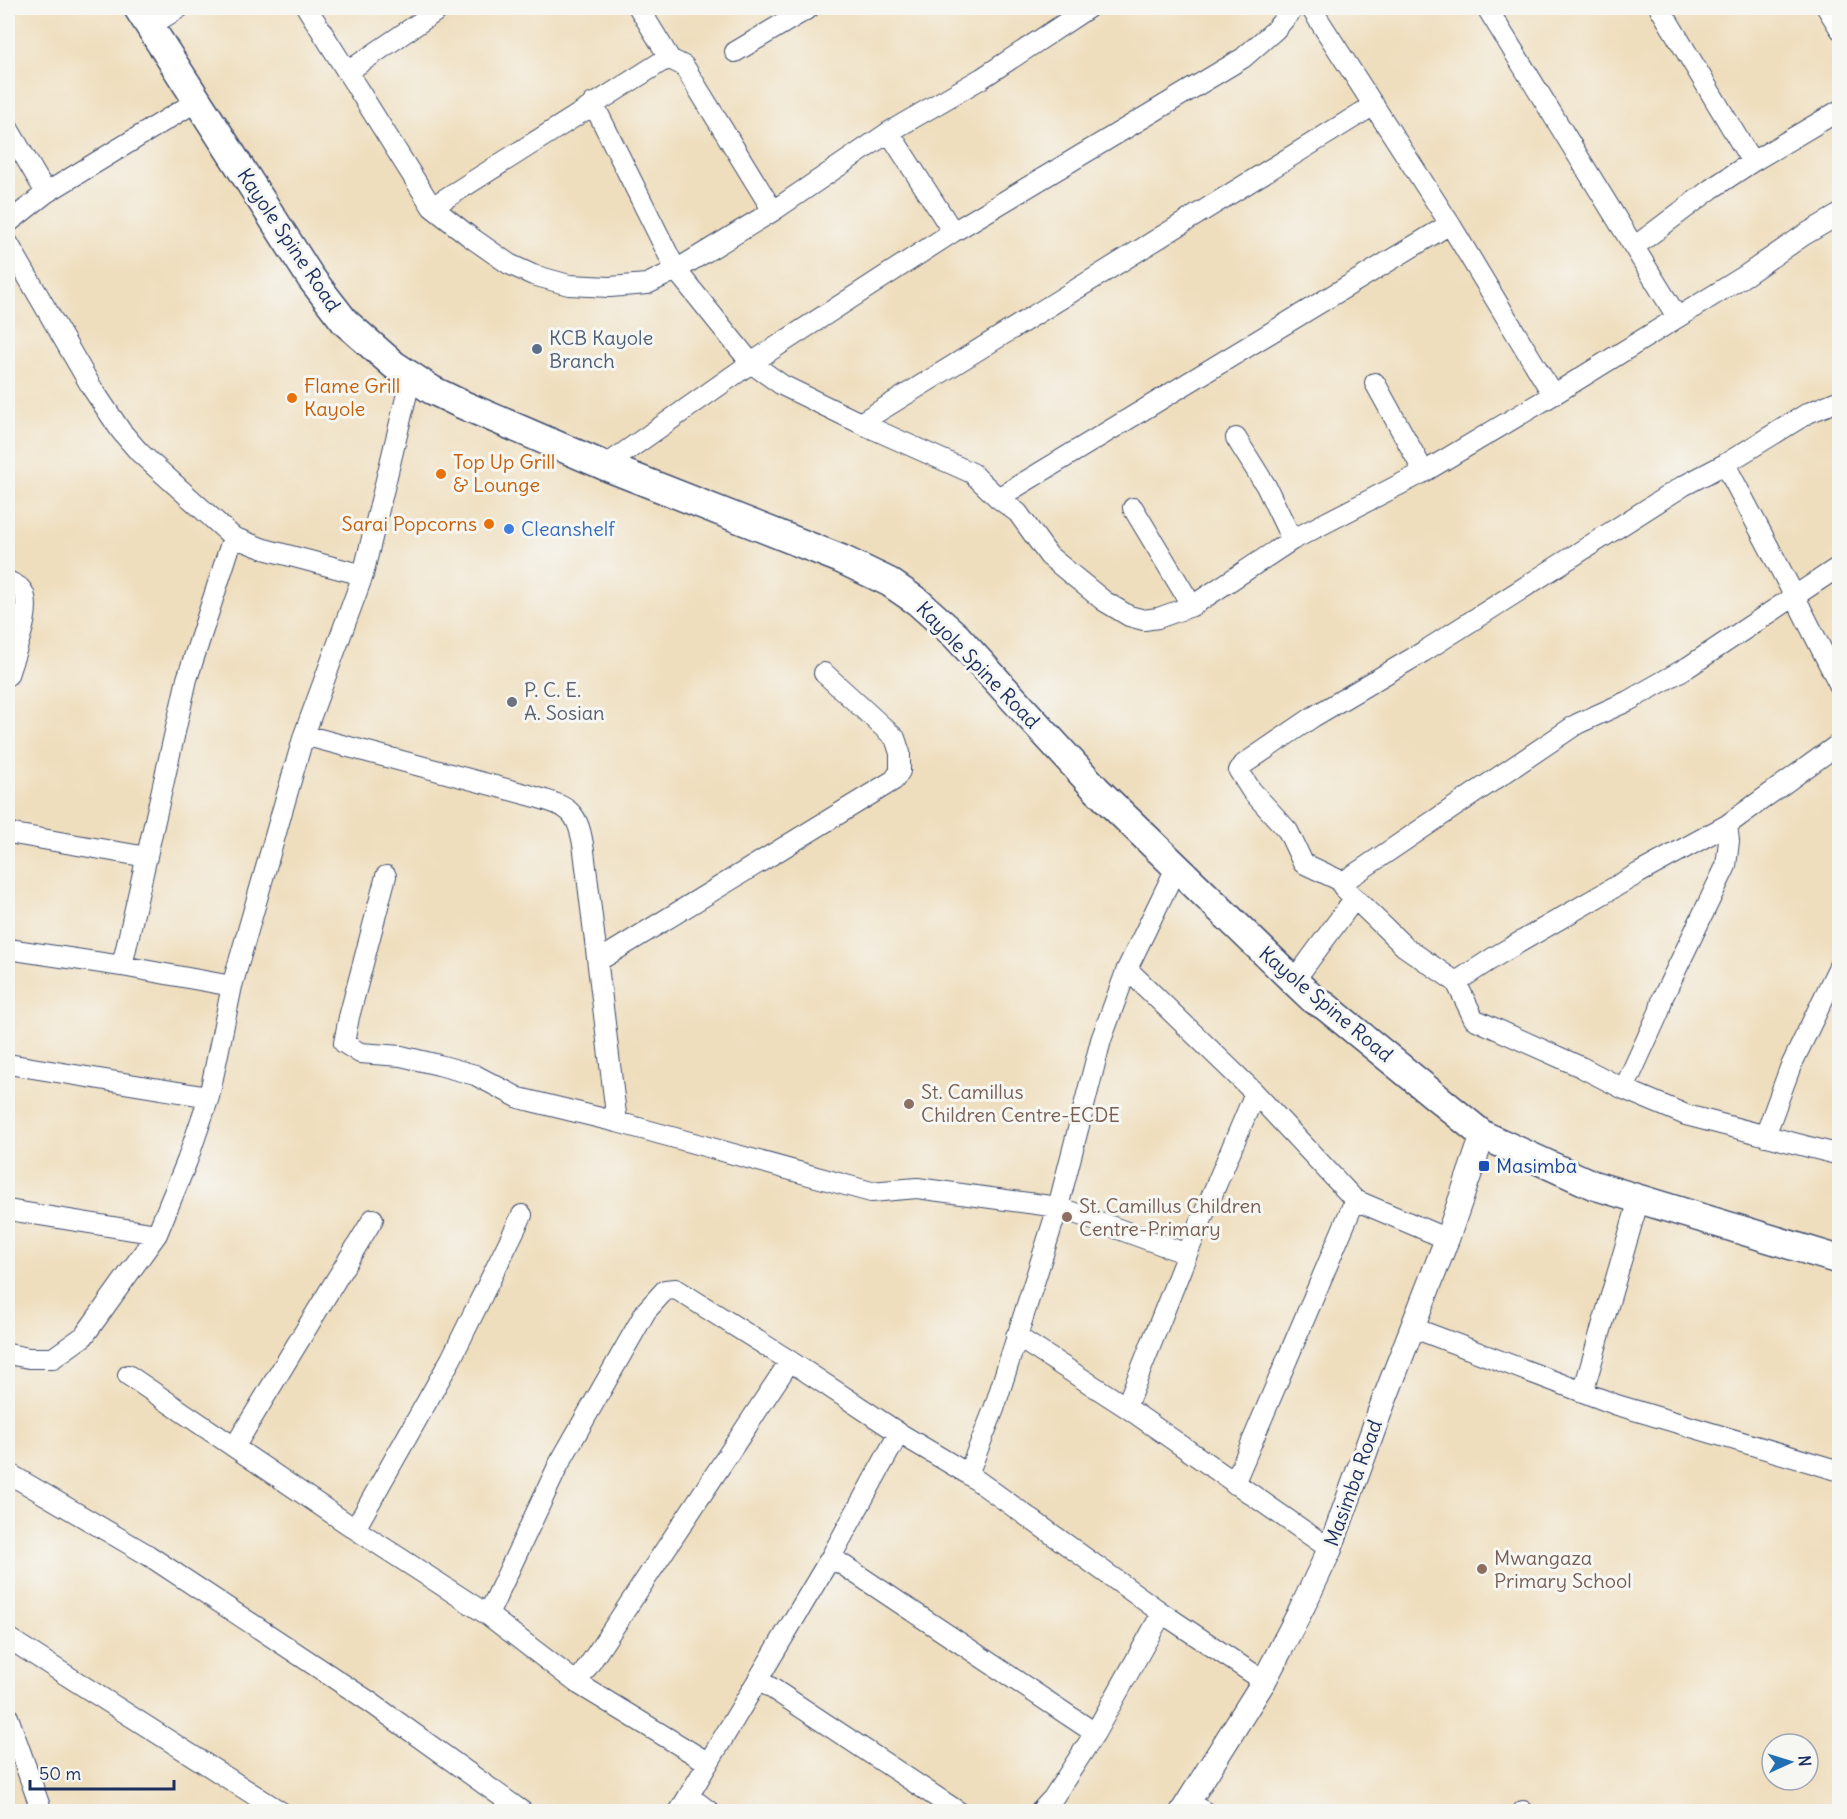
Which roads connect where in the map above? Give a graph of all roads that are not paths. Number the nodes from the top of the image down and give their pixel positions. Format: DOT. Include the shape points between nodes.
graph roads {
  1 [pos="179,8"];
  2 [pos="307,8"];
  3 [pos="441,8"];
  4 [pos="639,8"];
  5 [pos="809,8"];
  6 [pos="1088,8"];
  7 [pos="1294,8"];
  8 [pos="1311,8"];
  9 [pos="1487,8"];
  10 [pos="1660,8"];
  11 [pos="1827,8"];
  12 [pos="144,17"];
  13 [pos="1839,29"];
  14 [pos="735,52"];
  15 [pos="670,59"];
  16 [pos="347,72"];
  17 [pos="197,101"];
  18 [pos="593,103"];
  19 [pos="1374,105"];
  20 [pos="1839,110"];
  21 [pos="8,129"];
  22 [pos="889,132"];
  23 [pos="1752,162"];
  24 [pos="46,193"];
  25 [pos="432,207"];
  26 [pos="773,211"];
  27 [pos="1839,214"];
  28 [pos="8,223"];
  29 [pos="1450,224"];
  30 [pos="953,232"];
  31 [pos="8,243"];
  32 [pos="1634,247"];
  33 [pos="676,270"];
  34 [pos="1677,317"];
  35 [pos="751,363"];
  36 [pos="411,377"];
  37 [pos="1375,383"];
  38 [pos="1553,394"];
  39 [pos="1839,400"];
  40 [pos="860,423"];
  41 [pos="1236,438"];
  42 [pos="1725,464"];
  43 [pos="605,466"];
  44 [pos="1424,472"];
  45 [pos="998,498"];
  46 [pos="1134,508"];
  47 [pos="233,537"];
  48 [pos="1292,540"];
  49 [pos="1839,566"];
  50 [pos="363,575"];
  51 [pos="8,581"];
  52 [pos="1794,595"];
  53 [pos="1192,606"];
  54 [pos="824,673"];
  55 [pos="8,675"];
  56 [pos="1839,686"];
  57 [pos="304,735"];
  58 [pos="1839,743"];
  59 [pos="1727,825"];
  60 [pos="8,833"];
  61 [pos="147,857"];
  62 [pos="1176,868"];
  63 [pos="386,876"];
  64 [pos="1342,882"];
  65 [pos="1355,898"];
  66 [pos="8,950"];
  67 [pos="598,961"];
  68 [pos="1839,964"];
  69 [pos="122,966"];
  70 [pos="1127,969"];
  71 [pos="1294,981"];
  72 [pos="1456,982"];
  73 [pos="232,986"];
  74 [pos="8,1064"];
  75 [pos="1624,1089"];
  76 [pos="1255,1093"];
  77 [pos="209,1097"];
  78 [pos="617,1122"];
  79 [pos="1483,1135"];
  80 [pos="1765,1136"];
  81 [pos="1839,1155"];
  82 [pos="1639,1199"];
  83 [pos="1355,1200"];
  84 [pos="1058,1207"];
  85 [pos="8,1210"];
  86 [pos="522,1215"];
  87 [pos="372,1219"];
  88 [pos="157,1234"];
  89 [pos="1447,1239"];
  90 [pos="1187,1254"];
  91 [pos="1839,1260"];
  92 [pos="1411,1327"];
  93 [pos="1016,1336"];
  94 [pos="8,1354"];
  95 [pos="790,1360"];
  96 [pos="128,1375"];
  97 [pos="1583,1392"];
  98 [pos="1126,1407"];
  99 [pos="899,1433"];
  100 [pos="235,1446"];
  101 [pos="1839,1471"];
  102 [pos="8,1473"];
  103 [pos="968,1474"];
  104 [pos="1234,1484"];
  105 [pos="356,1529"];
  106 [pos="1330,1549"];
  107 [pos="831,1557"];
  108 [pos="1162,1613"];
  109 [pos="488,1615"];
  110 [pos="8,1638"];
  111 [pos="758,1679"];
  112 [pos="1264,1681"];
  113 [pos="577,1683"];
  114 [pos="8,1717"];
  115 [pos="1095,1733"];
  116 [pos="707,1762"];
  117 [pos="684,1804"];
  118 [pos="1192,1809"];
  119 [pos="42,1812"];
  120 [pos="281,1812"];
  121 [pos="523,1812"];
  122 [pos="710,1812"];
  123 [pos="959,1812"];
  124 [pos="1040,1812"];
  1 -- 12 [label="street"];
  2 -- 16 [label="street"];
  3 -- 16 [label="street"];
  4 -- 15 [label="street"];
  5 -- 14 [label="street"];
  6 -- 22 [label="street" via="982,78"];
  7 -- 30 [label="street" via="1243,58"];
  8 -- 19 [label="street"];
  9 -- 32 [label="street"];
  10 -- 23 [label="street"];
  11 -- 13 [label="street"];
  12 -- 17 [label="main road, Kayole Spine Road"];
  15 -- 18 [label="street"];
  15 -- 26 [label="street" via="684,66"];
  16 -- 25 [label="street"];
  17 -- 24 [label="street"];
  17 -- 36 [label="main road, Kayole Spine Road" via="311,278 345,322"];
  18 -- 25 [label="street"];
  18 -- 33 [label="street"];
  19 -- 29 [label="street"];
  19 -- 40 [label="street"];
  20 -- 23 [label="street"];
  21 -- 24 [label="street"];
  22 -- 26 [label="street"];
  22 -- 30 [label="street"];
  23 -- 32 [label="street"];
  24 -- 28 [label="street"];
  25 -- 33 [label="street" via="509,264 560,282 610,287 647,284"];
  26 -- 33 [label="street"];
  27 -- 34 [label="street"];
  29 -- 38 [label="street"];
  29 -- 45 [label="street"];
  30 -- 35 [label="street"];
  31 -- 47 [label="street" via="92,388 121,430 139,452"];
  32 -- 34 [label="street"];
  33 -- 35 [label="street"];
  34 -- 38 [label="street"];
  35 -- 40 [label="street" via="782,385"];
  35 -- 43 [label="street"];
  36 -- 43 [label="main road, Kayole Spine Road" via="461,404"];
  36 -- 50 [label="street"];
  37 -- 44 [label="street"];
  38 -- 44 [label="street"];
  39 -- 42 [label="street" via="1808,413"];
  40 -- 45 [label="street" via="972,473"];
  41 -- 48 [label="street" via="1266,486"];
  42 -- 52 [label="street"];
  42 -- 64 [label="street" via="1683,486 1244,764 1239,771 1288,831 1304,863"];
  43 -- 62 [label="main road, Kayole Spine Road" via="841,559 889,582 918,602 956,636 1096,789"];
  44 -- 48 [label="street"];
  45 -- 53 [label="street" via="1018,513 1049,555 1104,601 1129,616 1158,618"];
  46 -- 53 [label="street"];
  47 -- 50 [label="street"];
  47 -- 61 [label="street" via="187,679"];
  48 -- 53 [label="street"];
  49 -- 52 [label="street"];
  50 -- 57 [label="street"];
  51 -- 55 [label="street" via="21,588 27,612"];
  52 -- 56 [label="street"];
  52 -- 64 [label="street" via="1688,666 1628,701 1577,724"];
  54 -- 67 [label="street" via="895,738 900,771 894,780"];
  57 -- 67 [label="street" via="529,795 574,814 581,831"];
  57 -- 73 [label="street"];
  58 -- 59 [label="street"];
  59 -- 72 [label="street"];
  59 -- 75 [label="street" via="1730,841 1726,866"];
  60 -- 61 [label="street"];
  61 -- 69 [label="street"];
  62 -- 70 [label="street"];
  62 -- 71 [label="main road, Kayole Spine Road"];
  63 -- 78 [label="street" via="345,1042 360,1053 401,1056 439,1065 475,1075 519,1098"];
  64 -- 65 [label="street"];
  65 -- 71 [label="street"];
  65 -- 72 [label="street" via="1405,947"];
  66 -- 69 [label="street"];
  67 -- 78 [label="street"];
  68 -- 80 [label="street" via="1790,1068"];
  69 -- 73 [label="street"];
  70 -- 76 [label="street"];
  70 -- 84 [label="street" via="1101,1040"];
  71 -- 79 [label="main road, Kayole Spine Road"];
  72 -- 75 [label="street" via="1474,1019"];
  73 -- 77 [label="street"];
  74 -- 77 [label="street"];
  75 -- 80 [label="street" via="1686,1115"];
  76 -- 83 [label="street"];
  76 -- 90 [label="street"];
  77 -- 88 [label="street"];
  78 -- 84 [label="street" via="871,1192 917,1188"];
  79 -- 82 [label="main road, Kayole Spine Road" via="1593,1185"];
  79 -- 89 [label="street, Masimba Road"];
  80 -- 81 [label="street"];
  82 -- 91 [label="main road, Kayole Spine Road"];
  82 -- 97 [label="street"];
  83 -- 89 [label="street"];
  83 -- 104 [label="street"];
  84 -- 90 [label="street"];
  84 -- 93 [label="street"];
  85 -- 88 [label="street"];
  86 -- 105 [label="street" via="451,1359"];
  87 -- 100 [label="street"];
  88 -- 94 [label="street" via="84,1336 53,1358"];
  89 -- 92 [label="street, Masimba Road"];
  90 -- 98 [label="street"];
  92 -- 97 [label="street"];
  92 -- 106 [label="street, Masimba Road"];
  93 -- 98 [label="street"];
  93 -- 103 [label="street" via="994,1409"];
  95 -- 99 [label="street"];
  95 -- 109 [label="street" via="684,1293 665,1290 646,1311 559,1464"];
  95 -- 113 [label="street"];
  96 -- 100 [label="street"];
  97 -- 101 [label="street"];
  98 -- 104 [label="street"];
  99 -- 103 [label="street"];
  99 -- 107 [label="street"];
  100 -- 105 [label="street"];
  102 -- 121 [label="street" via="148,1555 370,1702"];
  103 -- 108 [label="street"];
  104 -- 106 [label="street"];
  105 -- 109 [label="street"];
  106 -- 112 [label="street, Masimba Road"];
  107 -- 111 [label="street"];
  107 -- 115 [label="street"];
  108 -- 112 [label="street"];
  108 -- 115 [label="street"];
  109 -- 113 [label="street"];
  110 -- 120 [label="street"];
  111 -- 116 [label="street"];
  111 -- 123 [label="street"];
  112 -- 118 [label="street, Masimba Road"];
  113 -- 116 [label="street"];
  114 -- 119 [label="street"];
  115 -- 124 [label="street"];
  116 -- 117 [label="street"];
  117 -- 122 [label="street"];
}
